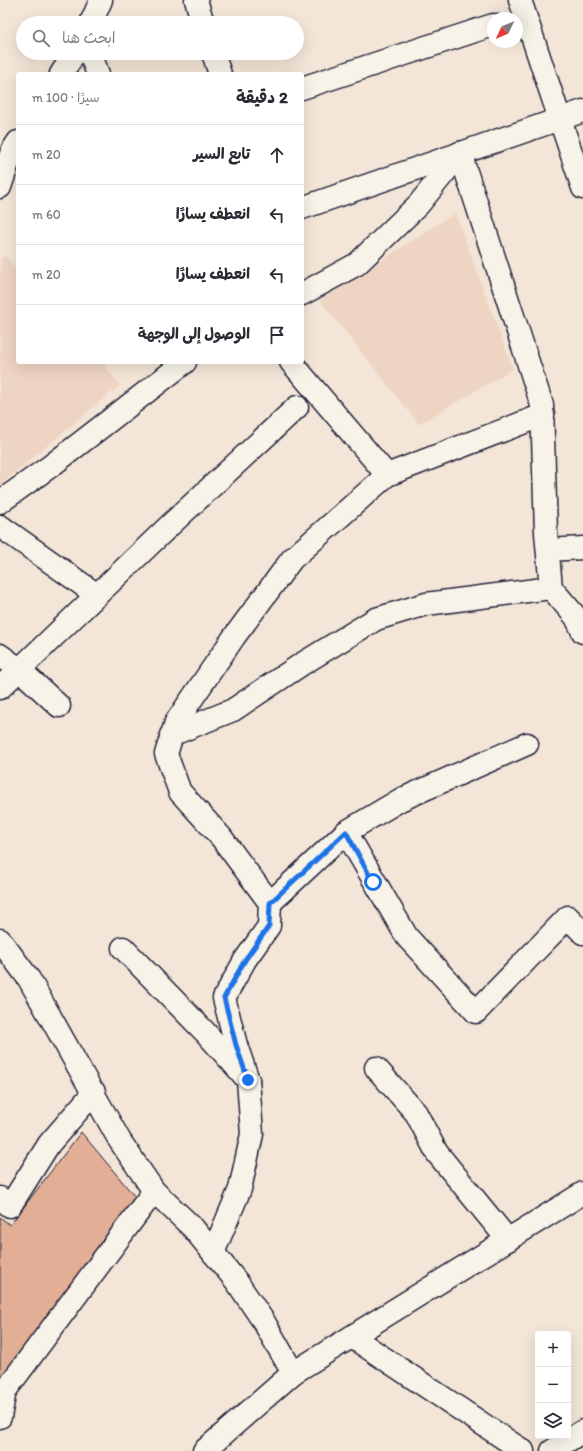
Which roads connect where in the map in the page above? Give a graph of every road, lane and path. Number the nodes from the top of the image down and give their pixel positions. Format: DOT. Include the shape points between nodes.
graph roads {
  1 [pos="101,0"];
  2 [pos="520,11"];
  3 [pos="94,16"];
  4 [pos="487,28"];
  5 [pos="70,60"];
  6 [pos="93,60"];
  7 [pos="215,60"];
  8 [pos="62,72"];
  9 [pos="97,72"];
  10 [pos="219,72"];
  11 [pos="304,87"];
  12 [pos="583,111"];
  13 [pos="560,119"];
  14 [pos="16,145"];
  15 [pos="460,153"];
  16 [pos="0,187"];
  17 [pos="583,188"];
  18 [pos="304,207"];
  19 [pos="304,293"];
  20 [pos="182,364"];
  21 [pos="293,364"];
  22 [pos="296,407"];
  23 [pos="543,416"];
  24 [pos="387,475"];
  25 [pos="0,502"];
  26 [pos="0,526"];
  27 [pos="583,548"];
  28 [pos="548,550"];
  29 [pos="551,588"];
  30 [pos="97,595"];
  31 [pos="583,632"];
  32 [pos="0,655"];
  33 [pos="19,670"];
  34 [pos="0,688"];
  35 [pos="59,706"];
  36 [pos="171,736"];
  37 [pos="527,744"];
  38 [pos="346,832"];
  39 [pos="270,903"];
  40 [pos="583,933"];
  41 [pos="0,940"];
  42 [pos="123,948"];
  43 [pos="376,1068"];
  44 [pos="248,1080"];
  45 [pos="94,1092"];
  46 [pos="154,1191"];
  47 [pos="583,1193"];
  48 [pos="0,1198"];
  49 [pos="508,1240"];
  50 [pos="213,1253"];
  51 [pos="352,1337"];
  52 [pos="293,1373"];
  53 [pos="0,1416"];
  54 [pos="583,1431"];
  55 [pos="204,1451"];
  56 [pos="523,1451"];
  57 [pos="552,1451"];
  1 -- 3 [label="street"];
  2 -- 13 [label="street"];
  4 -- 11 [label="street"];
  5 -- 8 [label="street"];
  6 -- 9 [label="street"];
  7 -- 10 [label="street"];
  12 -- 13 [label="street"];
  13 -- 15 [label="street"];
  13 -- 17 [label="street"];
  14 -- 16 [label="street"];
  15 -- 18 [label="street"];
  15 -- 19 [label="street" via="419,204 357,264"];
  15 -- 23 [label="street" via="542,405"];
  20 -- 25 [label="street"];
  21 -- 24 [label="street"];
  22 -- 30 [label="street"];
  23 -- 24 [label="street"];
  23 -- 28 [label="street"];
  24 -- 36 [label="street" via="292,559 180,715"];
  26 -- 30 [label="street"];
  27 -- 28 [label="street"];
  28 -- 29 [label="street"];
  29 -- 31 [label="street" via="576,617"];
  29 -- 36 [label="street" via="426,604 376,620 302,664 233,710"];
  30 -- 33 [label="street"];
  32 -- 33 [label="street"];
  33 -- 34 [label="street"];
  33 -- 35 [label="street"];
  36 -- 39 [label="street" via="166,754 180,792 221,838"];
  37 -- 38 [label="street" via="400,800"];
  38 -- 39 [label="street"];
  38 -- 40 [label="street" via="407,937 476,1012 568,917"];
  39 -- 44 [label="street" via="269,926 245,960 224,998"];
  41 -- 45 [label="street" via="29,979"];
  42 -- 44 [label="street"];
  43 -- 49 [label="street" via="416,1113 437,1153"];
  44 -- 50 [label="street" via="252,1134 240,1190"];
  45 -- 46 [label="street" via="120,1141"];
  45 -- 48 [label="street" via="49,1144 10,1206"];
  46 -- 50 [label="street" via="192,1228"];
  46 -- 53 [label="street" via="5,1391"];
  47 -- 49 [label="street"];
  49 -- 51 [label="street"];
  50 -- 52 [label="street" via="264,1322"];
  51 -- 52 [label="street"];
  51 -- 56 [label="street"];
  52 -- 55 [label="street"];
  54 -- 57 [label="street"];
}
